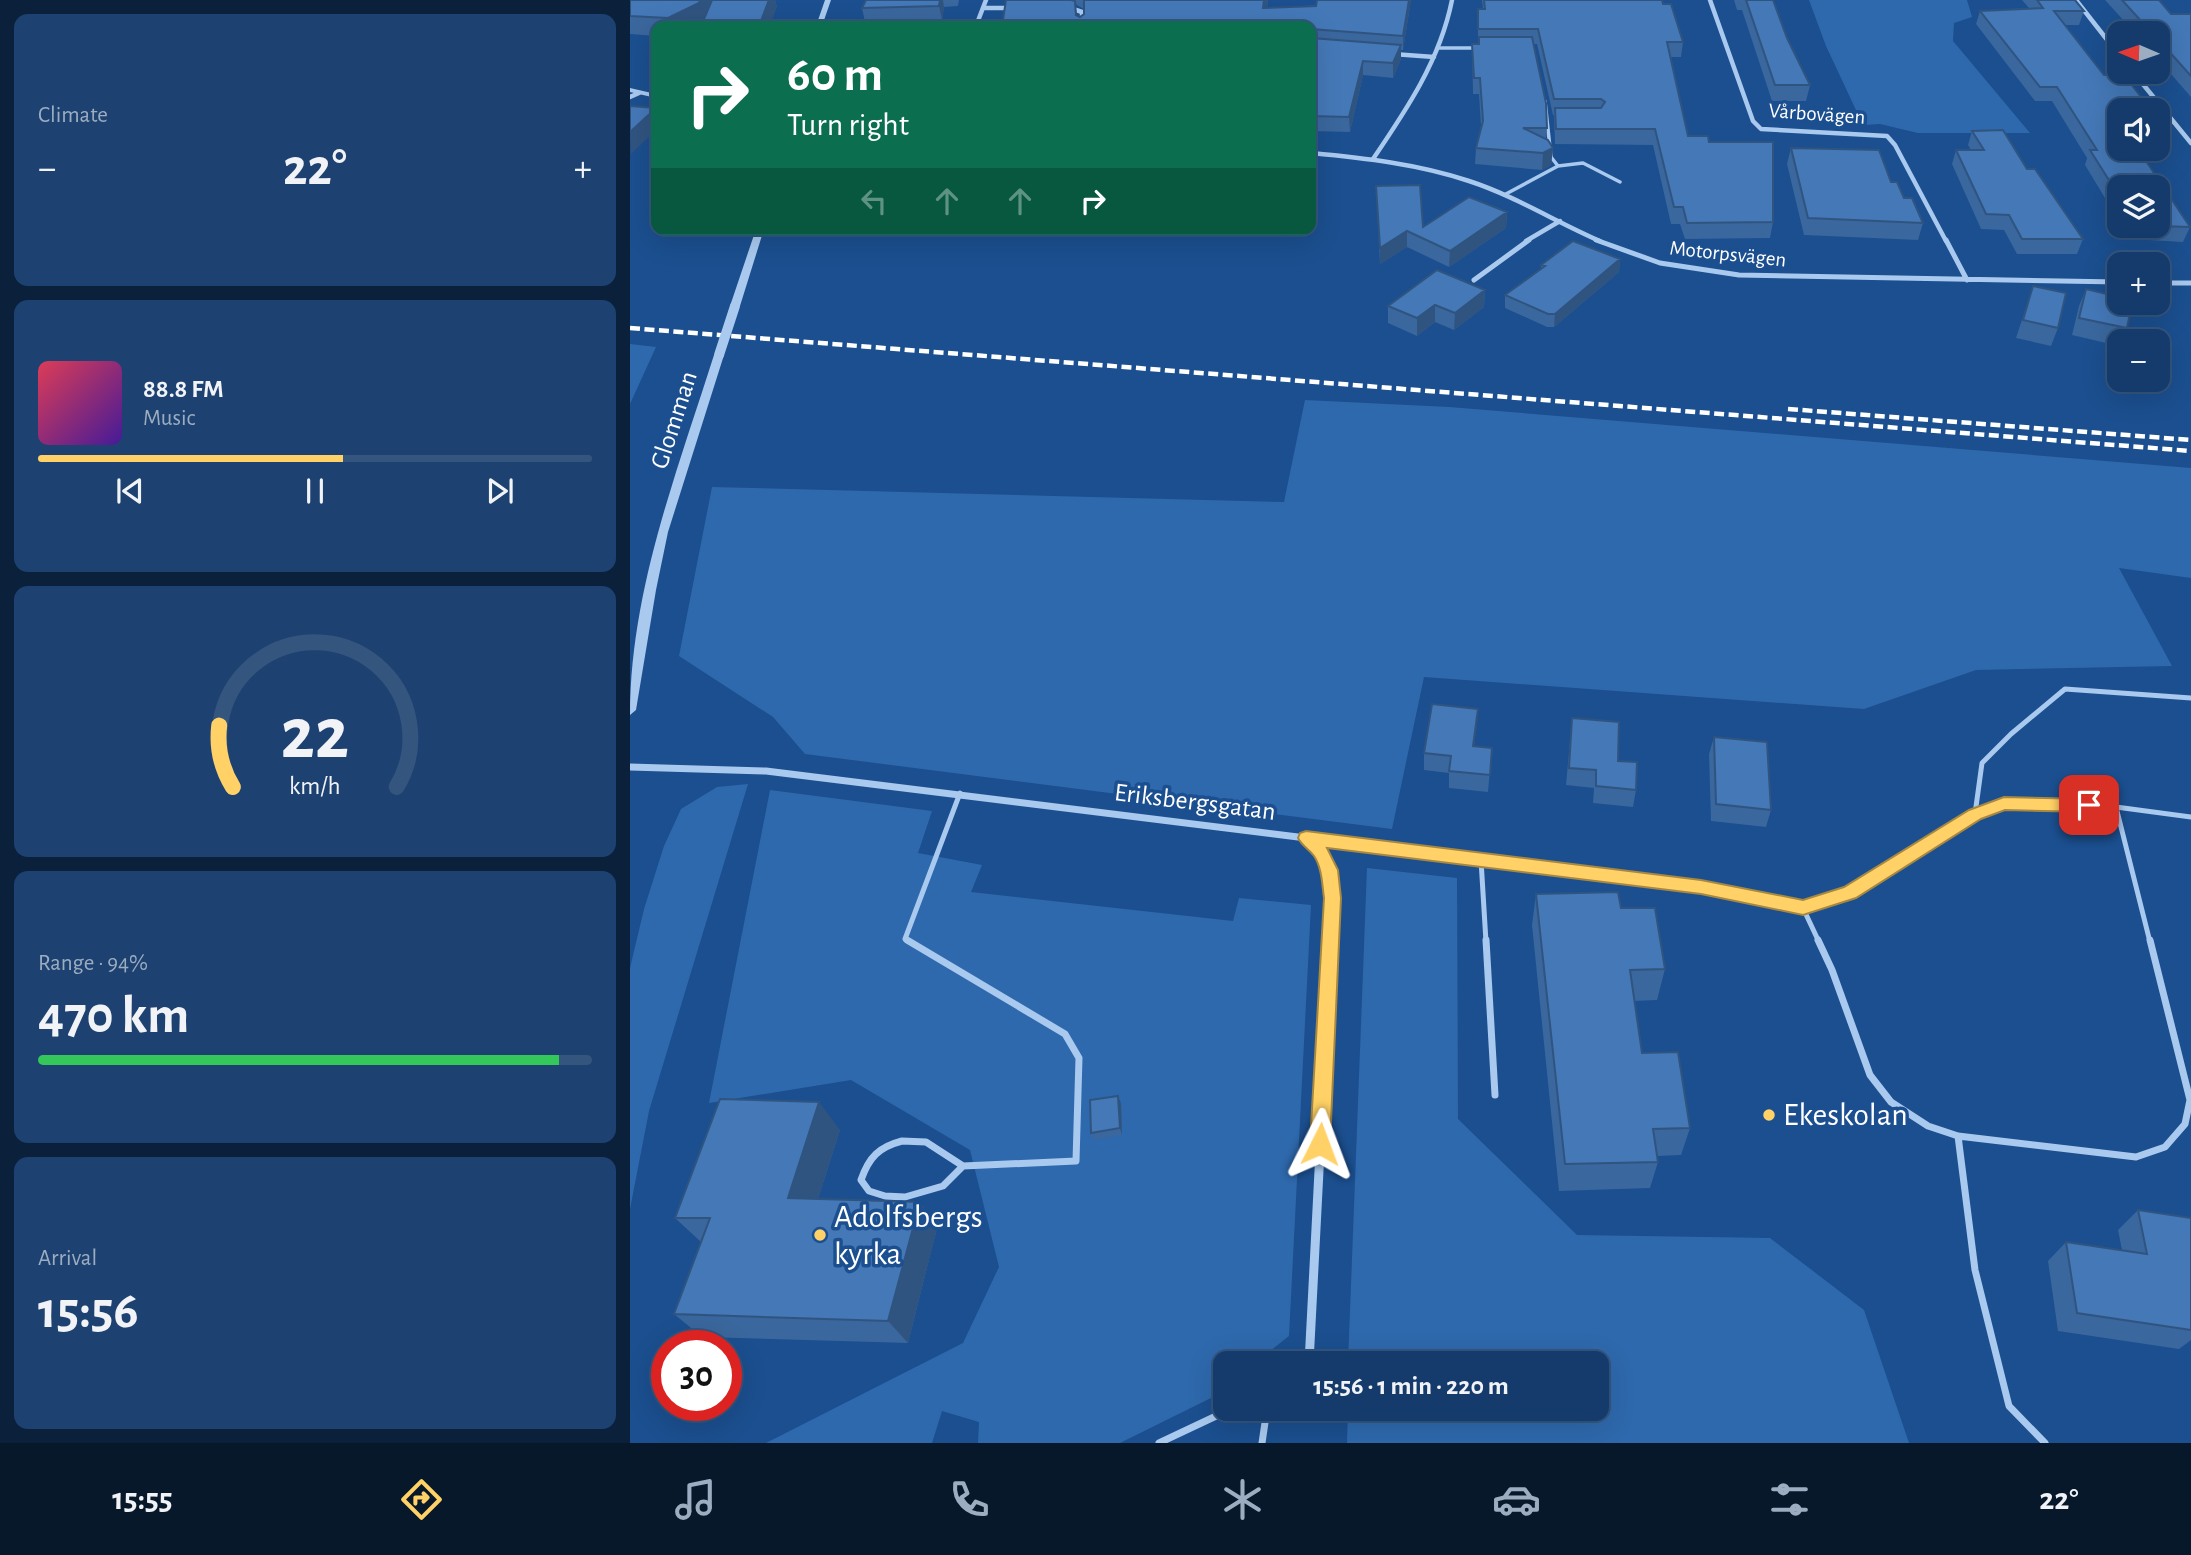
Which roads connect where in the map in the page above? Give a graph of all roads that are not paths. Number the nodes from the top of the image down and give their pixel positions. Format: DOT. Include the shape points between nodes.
graph roads {
  1 [pos="828,0"];
  2 [pos="986,0"];
  3 [pos="1452,0"];
  4 [pos="1710,0"];
  5 [pos="2076,0"];
  6 [pos="983,8"];
  7 [pos="1020,8"];
  8 [pos="1066,8"];
  9 [pos="821,21"];
  10 [pos="978,21"];
  11 [pos="1082,21"];
  12 [pos="2107,40"];
  13 [pos="1438,48"];
  14 [pos="1479,48"];
  15 [pos="1380,53"];
  16 [pos="1434,57"];
  17 [pos="2143,84"];
  18 [pos="630,90"];
  19 [pos="639,93"];
  20 [pos="651,95"];
  21 [pos="1544,96"];
  22 [pos="630,97"];
  23 [pos="2191,143"];
  24 [pos="1316,153"];
  25 [pos="1373,159"];
  26 [pos="1558,166"];
  27 [pos="1620,182"];
  28 [pos="1503,195"];
  29 [pos="1560,221"];
  30 [pos="758,235"];
  31 [pos="1474,280"];
  32 [pos="1967,280"];
  33 [pos="2107,282"];
  34 [pos="2170,283"];
  35 [pos="2191,283"];
  36 [pos="2191,698"];
  37 [pos="630,710"];
  38 [pos="630,766"];
  39 [pos="960,793"];
  40 [pos="2116,807"];
  41 [pos="1975,814"];
  42 [pos="2191,817"];
  43 [pos="1306,838"];
  44 [pos="1481,860"];
  45 [pos="1803,908"];
  46 [pos="1495,1095"];
  47 [pos="1958,1136"];
  48 [pos="963,1166"];
  49 [pos="1310,1351"];
  50 [pos="1213,1416"];
  51 [pos="1265,1421"];
  52 [pos="1159,1443"];
  53 [pos="1262,1443"];
  54 [pos="2045,1443"];
  1 -- 9 [label="street"];
  2 -- 6 [label="street"];
  3 -- 13 [label="street"];
  4 -- 32 [label="street, Vårbovägen" via="1753,121 1761,129 1887,136"];
  5 -- 12 [label="street"];
  6 -- 7 [label="street"];
  6 -- 10 [label="street"];
  8 -- 11 [label="street" via="1082,12"];
  13 -- 14 [label="lane"];
  13 -- 16 [label="street"];
  15 -- 16 [label="street"];
  16 -- 25 [label="street"];
  17 -- 23 [label="street"];
  18 -- 19 [label="street"];
  19 -- 20 [label="street"];
  19 -- 22 [label="street"];
  21 -- 26 [label="lane" via="1551,157"];
  24 -- 25 [label="street, Motorpsvägen"];
  25 -- 28 [label="street, Motorpsvägen" via="1457,176"];
  26 -- 27 [label="lane" via="1583,163"];
  26 -- 28 [label="lane"];
  28 -- 29 [label="street, Motorpsvägen"];
  29 -- 31 [label="street"];
  29 -- 32 [label="street, Motorpsvägen" via="1624,251 1699,271"];
  30 -- 37 [label="street, Glomman, bridge" via="663,532"];
  32 -- 33 [label="street, Motorpsvägen"];
  34 -- 35 [label="street"];
  36 -- 41 [label="lane" via="2065,689 1983,763"];
  38 -- 39 [label="street, Eriksbergsgatan" via="766,771"];
  39 -- 43 [label="street, Eriksbergsgatan"];
  39 -- 48 [label="lane" via="905,939 1065,1034 1079,1058 1076,1161"];
  40 -- 41 [label="lane" via="2004,804"];
  40 -- 42 [label="lane"];
  40 -- 47 [label="lane" via="2190,1100 2185,1124 2165,1147 2136,1157"];
  41 -- 45 [label="lane" via="1850,893"];
  43 -- 44 [label="lane"];
  43 -- 49 [label="street, Eriksbergsgatan" via="1321,852 1333,898"];
  44 -- 45 [label="lane" via="1701,887"];
  44 -- 46 [label="lane"];
  45 -- 47 [label="lane" via="1832,970 1870,1075 1891,1102 1928,1126"];
  47 -- 54 [label="lane" via="1975,1270 2009,1406"];
  48 -- 48 [label="lane" via="926,1142 902,1141 884,1146 866,1165 861,1180 869,1191 905,1197 943,1186"];
  50 -- 52 [label="lane"];
  51 -- 53 [label="lane"];
}
